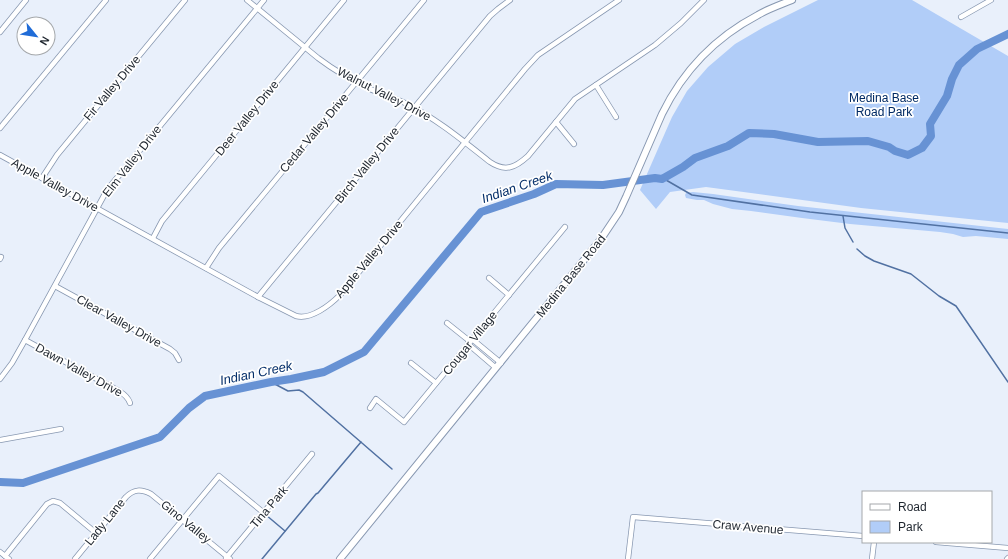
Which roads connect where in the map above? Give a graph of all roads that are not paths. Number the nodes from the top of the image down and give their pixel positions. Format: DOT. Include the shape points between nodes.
graph roads {
  1 [pos="26,0"];
  2 [pos="106,0"];
  3 [pos="185,0"];
  4 [pos="247,0"];
  5 [pos="264,0"];
  6 [pos="344,0"];
  7 [pos="424,0"];
  8 [pos="510,0"];
  9 [pos="619,0"];
  10 [pos="704,0"];
  11 [pos="792,0"];
  12 [pos="988,1"];
  13 [pos="257,8"];
  14 [pos="961,18"];
  15 [pos="0,32"];
  16 [pos="305,47"];
  17 [pos="355,82"];
  18 [pos="596,84"];
  19 [pos="414,108"];
  20 [pos="616,117"];
  21 [pos="556,122"];
  22 [pos="0,128"];
  23 [pos="465,142"];
  24 [pos="574,144"];
  25 [pos="0,155"];
  26 [pos="42,178"];
  27 [pos="97,208"];
  28 [pos="564,227"];
  29 [pos="153,238"];
  30 [pos="206,268"];
  31 [pos="489,278"];
  32 [pos="55,286"];
  33 [pos="509,295"];
  34 [pos="258,297"];
  35 [pos="447,323"];
  36 [pos="25,340"];
  37 [pos="469,341"];
  38 [pos="179,360"];
  39 [pos="411,363"];
  40 [pos="501,363"];
  41 [pos="496,368"];
  42 [pos="0,378"];
  43 [pos="436,383"];
  44 [pos="130,403"];
  45 [pos="370,408"];
  46 [pos="61,429"];
  47 [pos="0,440"];
  48 [pos="312,454"];
  49 [pos="139,490"];
  50 [pos="264,513"];
  51 [pos="183,520"];
  52 [pos="96,533"];
  53 [pos="862,536"];
  54 [pos="874,543"];
  55 [pos="948,543"];
  56 [pos="1008,548"];
  57 [pos="0,552"];
  58 [pos="7,558"];
  59 [pos="228,558"];
  60 [pos="75,559"];
  61 [pos="150,559"];
  62 [pos="340,559"];
  63 [pos="628,559"];
  64 [pos="872,559"];
  1 -- 15 [label="street"];
  2 -- 22 [label="street"];
  3 -- 26 [label="street, Fir Valley Drive" via="57,155"];
  4 -- 13 [label="street, Walnut Valley Drive"];
  5 -- 13 [label="street, Elm Valley Drive"];
  6 -- 16 [label="street, Deer Valley Drive"];
  7 -- 17 [label="street, Cedar Valley Drive"];
  8 -- 19 [label="street, Birch Valley Drive" via="490,16"];
  9 -- 23 [label="street, Apple Valley Drive" via="538,55"];
  10 -- 18 [label="street, Walnut Valley Drive" via="681,24 655,45"];
  11 -- 40 [label="street, Medina Base Road" via="758,14 698,60 668,101 619,212 601,239"];
  12 -- 14 [label="street"];
  13 -- 16 [label="street, Walnut Valley Drive"];
  13 -- 27 [label="street, Elm Valley Drive" via="119,175"];
  16 -- 17 [label="street, Walnut Valley Drive"];
  16 -- 29 [label="street, Deer Valley Drive" via="162,221"];
  17 -- 19 [label="street, Walnut Valley Drive"];
  17 -- 30 [label="street, Cedar Valley Drive" via="219,248"];
  18 -- 20 [label="street"];
  18 -- 21 [label="street, Walnut Valley Drive" via="575,99"];
  19 -- 23 [label="street, Walnut Valley Drive"];
  19 -- 34 [label="street, Birch Valley Drive"];
  21 -- 23 [label="street, Walnut Valley Drive" via="528,156 516,166 497,167"];
  21 -- 24 [label="street"];
  23 -- 34 [label="street, Apple Valley Drive" via="333,303 314,314 301,317"];
  25 -- 26 [label="street, Apple Valley Drive"];
  26 -- 27 [label="street, Apple Valley Drive"];
  27 -- 29 [label="street, Apple Valley Drive"];
  27 -- 32 [label="street, Elm Valley Drive"];
  28 -- 33 [label="street, Cougar Village"];
  29 -- 30 [label="street, Apple Valley Drive"];
  30 -- 34 [label="street, Apple Valley Drive"];
  31 -- 33 [label="street"];
  32 -- 36 [label="street, Elm Valley Drive"];
  32 -- 38 [label="street, Clear Valley Drive" via="170,349"];
  33 -- 37 [label="street, Cougar Village"];
  35 -- 37 [label="street"];
  36 -- 42 [label="street, Elm Valley Drive"];
  36 -- 44 [label="street, Dawn Valley Drive" via="119,391"];
  37 -- 40 [label="street"];
  37 -- 41 [label="street"];
  37 -- 43 [label="street, Cougar Village"];
  39 -- 43 [label="street"];
  40 -- 41 [label="street, Medina Base Road"];
  41 -- 62 [label="street, Medina Base Road"];
  43 -- 45 [label="street, Cougar Village" via="404,422 376,399"];
  46 -- 47 [label="street"];
  48 -- 50 [label="street, Tina Park"];
  49 -- 51 [label="street, Gino Valley" via="151,494"];
  49 -- 52 [label="street, Lady Lane" via="126,497"];
  50 -- 51 [label="street" via="219,476"];
  50 -- 59 [label="street, Tina Park"];
  51 -- 59 [label="street, Gino Valley"];
  51 -- 61 [label="street"];
  52 -- 58 [label="street" via="60,503 53,501 47,504"];
  52 -- 60 [label="street, Lady Lane"];
  53 -- 63 [label="street, Craw Avenue" via="633,517"];
  54 -- 64 [label="street"];
  55 -- 56 [label="street"];
  57 -- 58 [label="street"];
}
